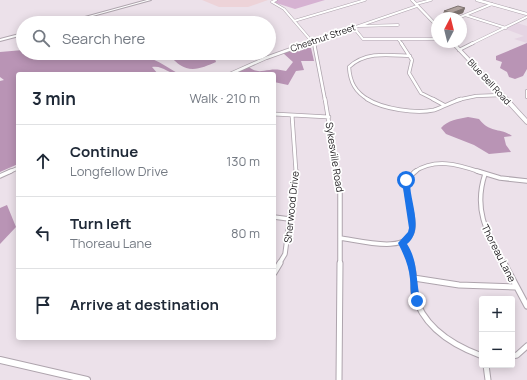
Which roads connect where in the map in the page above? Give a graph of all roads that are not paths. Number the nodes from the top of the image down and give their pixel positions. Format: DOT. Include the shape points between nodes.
graph roads {
  1 [pos="150,0"];
  2 [pos="365,0"];
  3 [pos="412,0"];
  4 [pos="431,0"];
  5 [pos="477,0"];
  6 [pos="275,1"];
  7 [pos="492,4"];
  8 [pos="417,5"];
  9 [pos="467,14"];
  10 [pos="527,15"];
  11 [pos="90,16"];
  12 [pos="467,16"];
  13 [pos="431,20"];
  14 [pos="294,21"];
  15 [pos="398,25"];
  16 [pos="359,26"];
  17 [pos="354,28"];
  18 [pos="506,28"];
  19 [pos="16,36"];
  20 [pos="398,39"];
  21 [pos="431,39"];
  22 [pos="0,40"];
  23 [pos="314,42"];
  24 [pos="459,50"];
  25 [pos="276,55"];
  26 [pos="410,56"];
  27 [pos="262,60"];
  28 [pos="234,72"];
  29 [pos="527,91"];
  30 [pos="502,95"];
  31 [pos="527,97"];
  32 [pos="444,105"];
  33 [pos="276,114"];
  34 [pos="292,115"];
  35 [pos="522,116"];
  36 [pos="527,116"];
  37 [pos="329,117"];
  38 [pos="527,122"];
  39 [pos="16,169"];
  40 [pos="485,174"];
  41 [pos="0,176"];
  42 [pos="527,181"];
  43 [pos="276,217"];
  44 [pos="289,219"];
  45 [pos="340,238"];
  46 [pos="402,243"];
  47 [pos="276,270"];
  48 [pos="414,278"];
  49 [pos="516,287"];
  50 [pos="527,306"];
  51 [pos="527,346"];
  52 [pos="479,355"];
  53 [pos="515,355"];
  54 [pos="0,360"];
  55 [pos="486,368"];
  56 [pos="87,380"];
  57 [pos="339,380"];
  58 [pos="488,380"];
  1 -- 11 [label="main road"];
  2 -- 14 [label="street"];
  3 -- 8 [label="street"];
  4 -- 8 [label="street, Chestnut Street"];
  5 -- 7 [label="street"];
  6 -- 14 [label="street"];
  7 -- 9 [label="street"];
  7 -- 10 [label="street"];
  8 -- 13 [label="street"];
  8 -- 16 [label="street, Chestnut Street"];
  10 -- 18 [label="street"];
  12 -- 18 [label="street"];
  14 -- 23 [label="street"];
  15 -- 16 [label="street"];
  16 -- 17 [label="street, Chestnut Street"];
  17 -- 20 [label="street" via="363,39"];
  17 -- 23 [label="street, Chestnut Street"];
  18 -- 24 [label="street"];
  19 -- 22 [label="main road"];
  20 -- 21 [label="street"];
  20 -- 26 [label="street"];
  23 -- 25 [label="street, Chestnut Street"];
  23 -- 37 [label="street, Sykesville Road"];
  24 -- 30 [label="street, Blue Bell Road"];
  26 -- 32 [label="street" via="412,60 409,73 421,93"];
  26 -- 32 [label="street" via="371,56 358,59 349,67 354,89 365,99 380,106 436,110"];
  27 -- 28 [label="street, Chestnut Street"];
  29 -- 31 [label="street"];
  30 -- 32 [label="street" via="470,96"];
  30 -- 35 [label="street, Blue Bell Road"];
  33 -- 34 [label="street"];
  34 -- 37 [label="street"];
  34 -- 44 [label="street, Sherwood Drive" via="296,178"];
  35 -- 36 [label="street"];
  35 -- 38 [label="street, Blue Bell Road"];
  37 -- 45 [label="street, Sykesville Road" via="340,182"];
  39 -- 41 [label="street"];
  40 -- 42 [label="street"];
  40 -- 46 [label="street" via="451,163 425,165 413,172 406,180 412,228 411,234"];
  40 -- 49 [label="street, Thoreau Lane" via="481,185 480,214 486,231"];
  43 -- 44 [label="street"];
  44 -- 47 [label="street, Sherwood Drive" via="286,254"];
  45 -- 46 [label="street" via="396,245"];
  45 -- 57 [label="street, Sykesville Road"];
  46 -- 48 [label="street" via="408,253"];
  48 -- 49 [label="street" via="459,285"];
  48 -- 52 [label="street" via="414,291 420,309 431,326 449,341"];
  49 -- 50 [label="street, Thoreau Lane"];
  51 -- 53 [label="street"];
  54 -- 56 [label="street"];
  55 -- 58 [label="street"];
}
